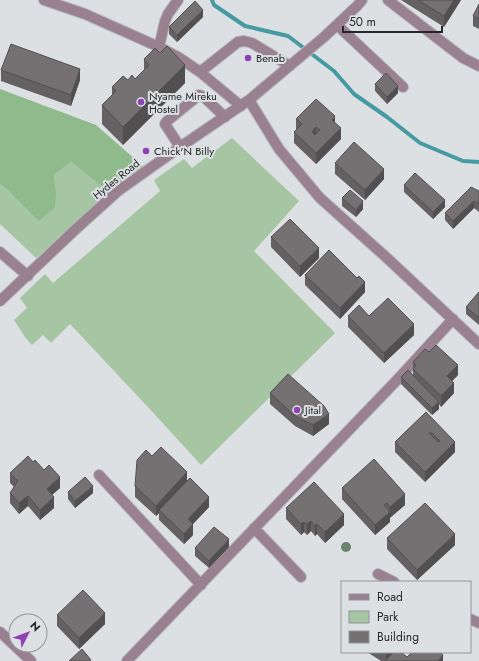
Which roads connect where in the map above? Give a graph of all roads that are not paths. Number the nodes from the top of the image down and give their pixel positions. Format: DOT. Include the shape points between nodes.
graph roads {
  1 [pos="44,0"];
  2 [pos="178,0"];
  3 [pos="362,0"];
  4 [pos="388,0"];
  5 [pos="337,25"];
  6 [pos="159,47"];
  7 [pos="294,63"];
  8 [pos="479,66"];
  9 [pos="200,72"];
  10 [pos="403,87"];
  11 [pos="245,103"];
  12 [pos="225,117"];
  13 [pos="180,147"];
  14 [pos="0,252"];
  15 [pos="28,276"];
  16 [pos="1,297"];
  17 [pos="453,319"];
  18 [pos="479,344"];
  19 [pos="99,475"];
  20 [pos="254,528"];
  21 [pos="378,574"];
  22 [pos="301,577"];
  23 [pos="392,581"];
  24 [pos="200,585"];
  25 [pos="0,632"];
  26 [pos="31,661"];
  27 [pos="127,661"];
  1 -- 6 [label="street" via="85,14"];
  2 -- 6 [label="street" via="165,21"];
  3 -- 5 [label="street, Hydes Road"];
  4 -- 8 [label="street" via="463,58"];
  5 -- 7 [label="street, Hydes Road"];
  5 -- 10 [label="street"];
  6 -- 9 [label="street"];
  7 -- 9 [label="street" via="252,42 244,41 238,42"];
  7 -- 11 [label="street, Hydes Road"];
  9 -- 11 [label="street"];
  11 -- 12 [label="street, Hydes Road"];
  11 -- 17 [label="street" via="320,198"];
  12 -- 13 [label="street, Hydes Road"];
  12 -- 13 [label="street" via="199,95 165,124"];
  13 -- 15 [label="street, Hydes Road" via="118,191"];
  14 -- 15 [label="street"];
  15 -- 16 [label="street, Hydes Road"];
  17 -- 18 [label="street"];
  17 -- 20 [label="street"];
  19 -- 24 [label="street"];
  20 -- 22 [label="street"];
  20 -- 24 [label="street"];
  21 -- 23 [label="street"];
  24 -- 27 [label="street"];
  25 -- 26 [label="street"];
}
